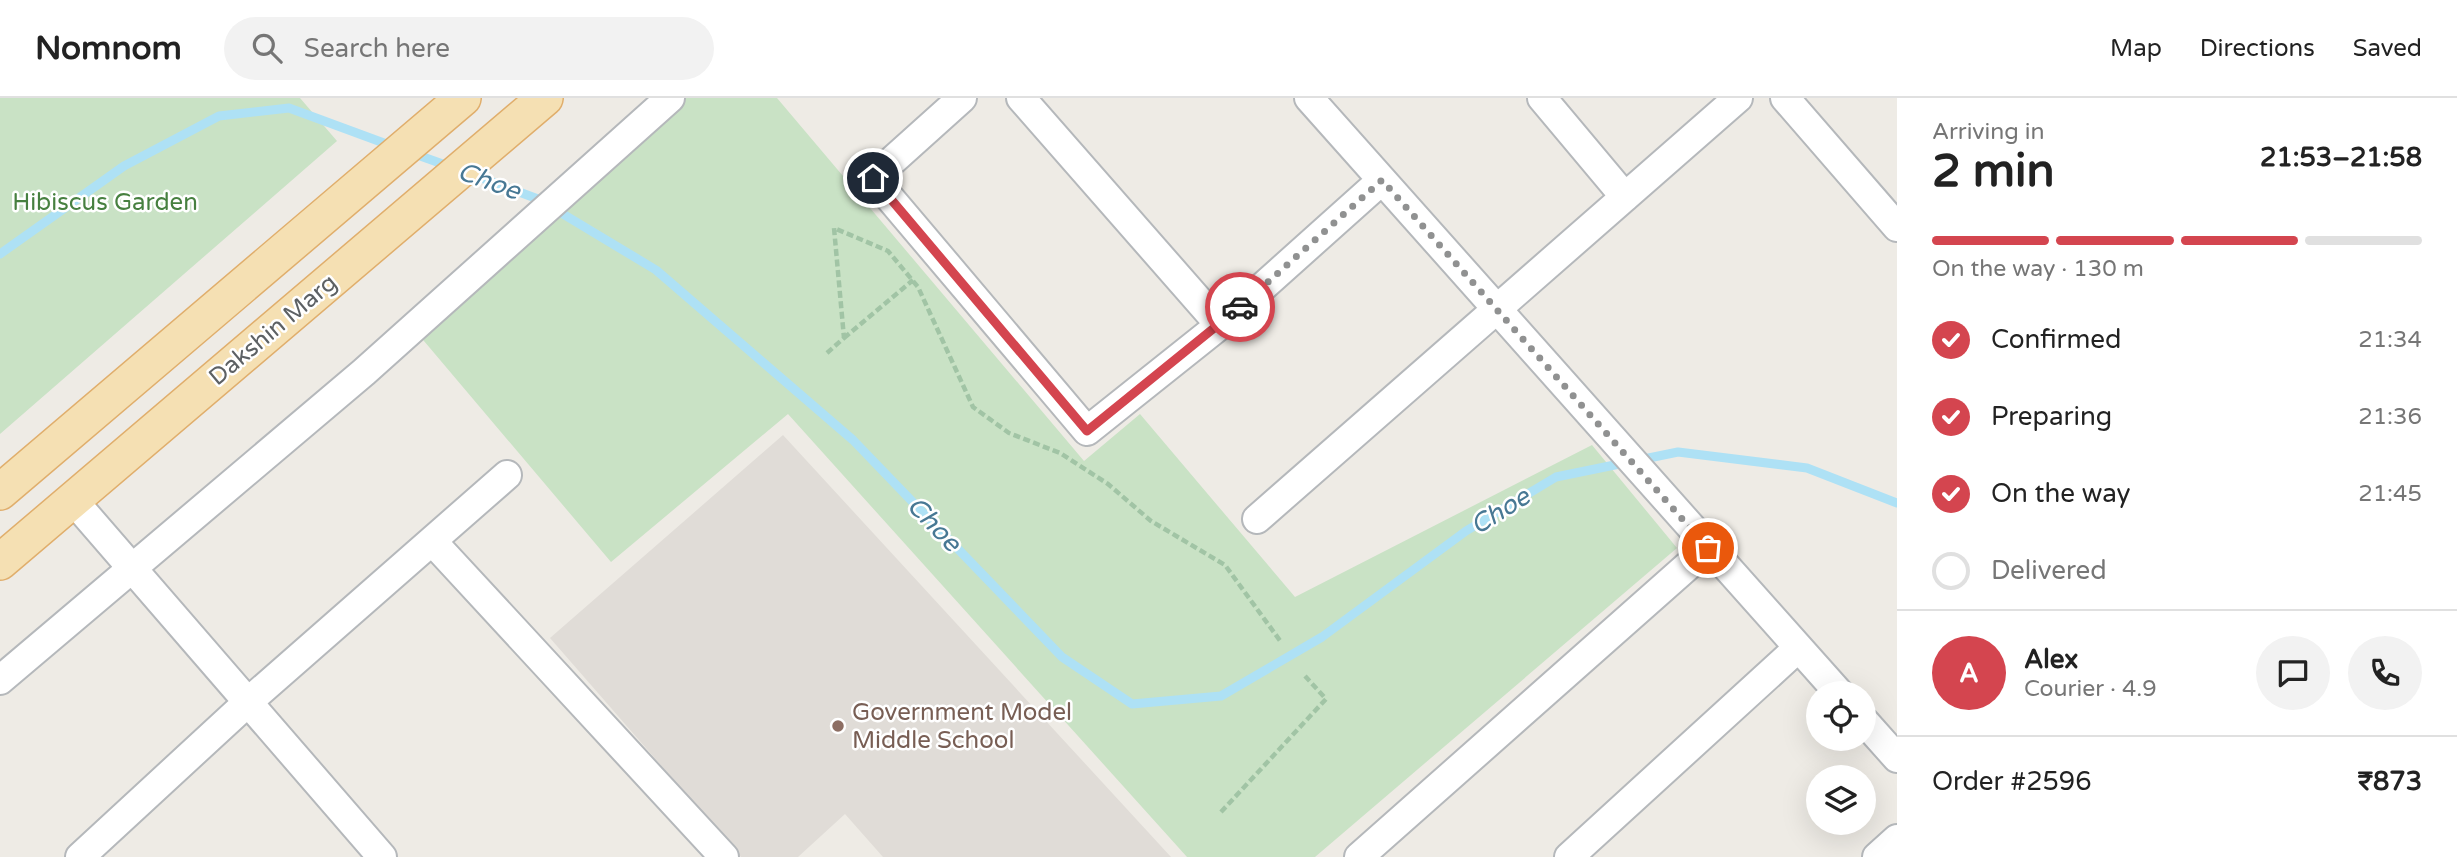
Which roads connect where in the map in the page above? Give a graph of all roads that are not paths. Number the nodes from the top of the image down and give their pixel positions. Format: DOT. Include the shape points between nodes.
graph roads {
  1 [pos="463,98"];
  2 [pos="545,98"];
  3 [pos="670,98"];
  4 [pos="962,98"];
  5 [pos="1021,98"];
  6 [pos="1308,98"];
  7 [pos="1542,98"];
  8 [pos="1738,98"];
  9 [pos="1785,98"];
  10 [pos="1382,180"];
  11 [pos="1625,197"];
  12 [pos="1897,227"];
  13 [pos="1497,309"];
  14 [pos="1220,325"];
  15 [pos="507,475"];
  16 [pos="0,492"];
  17 [pos="72,500"];
  18 [pos="1257,519"];
  19 [pos="432,541"];
  20 [pos="1708,548"];
  21 [pos="0,562"];
  22 [pos="132,568"];
  23 [pos="1798,648"];
  24 [pos="0,680"];
  25 [pos="1828,681"];
  26 [pos="248,702"];
  27 [pos="1876,734"];
  28 [pos="1897,758"];
  29 [pos="1897,839"];
  30 [pos="80,857"];
  31 [pos="382,857"];
  32 [pos="724,857"];
  33 [pos="1359,857"];
  34 [pos="1569,857"];
  35 [pos="1877,857"];
  1 -- 16 [label="main road"];
  2 -- 17 [label="main road, Dakshin Marg"];
  3 -- 22 [label="street" via="363,372"];
  4 -- 14 [label="street" via="873,178 1087,431"];
  5 -- 14 [label="street"];
  6 -- 10 [label="street"];
  7 -- 11 [label="street"];
  8 -- 11 [label="street"];
  9 -- 12 [label="street"];
  10 -- 13 [label="street"];
  10 -- 14 [label="street"];
  11 -- 13 [label="street"];
  13 -- 18 [label="street"];
  13 -- 20 [label="street"];
  15 -- 19 [label="street"];
  17 -- 21 [label="main road, Dakshin Marg"];
  17 -- 22 [label="street"];
  19 -- 26 [label="street"];
  19 -- 32 [label="street"];
  20 -- 23 [label="street"];
  20 -- 33 [label="street"];
  22 -- 24 [label="street"];
  22 -- 26 [label="street"];
  23 -- 25 [label="street"];
  23 -- 34 [label="street"];
  26 -- 30 [label="street"];
  26 -- 31 [label="street"];
  27 -- 28 [label="street"];
  29 -- 35 [label="street"];
}
